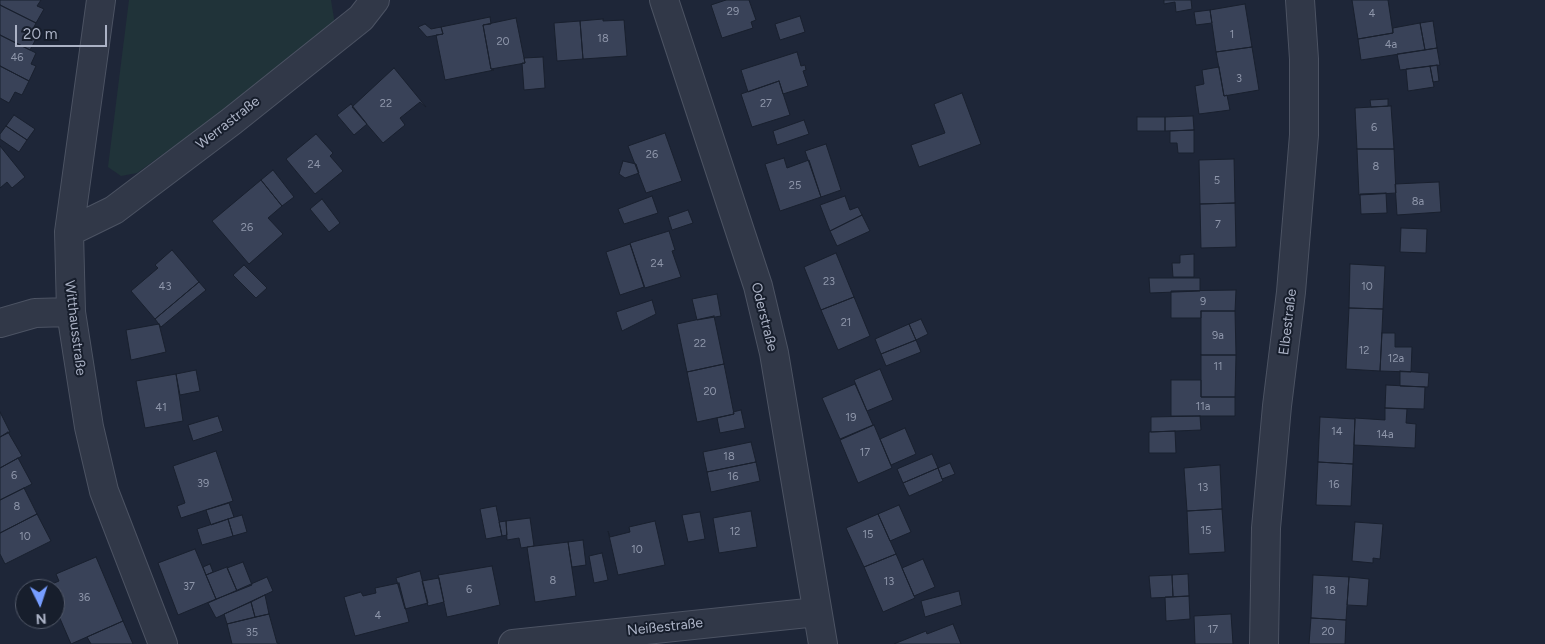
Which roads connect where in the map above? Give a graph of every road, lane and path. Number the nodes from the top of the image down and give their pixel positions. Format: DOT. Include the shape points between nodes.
graph roads {
  1 [pos="101,0"];
  2 [pos="664,0"];
  3 [pos="1300,0"];
  4 [pos="368,9"];
  5 [pos="69,232"];
  6 [pos="71,312"];
  7 [pos="0,323"];
  8 [pos="818,612"];
  9 [pos="163,644"];
  10 [pos="513,644"];
  11 [pos="823,644"];
  12 [pos="1264,644"];
  1 -- 5 [label="street, Witthausstraße"];
  2 -- 8 [label="street, Oderstraße" via="760,296 774,352"];
  3 -- 12 [label="street, Elbestraße" via="1304,59 1301,174 1292,292 1266,528"];
  4 -- 5 [label="street, Werrastraße" via="232,121 114,210"];
  5 -- 6 [label="street, Witthausstraße"];
  6 -- 7 [label="street" via="35,313"];
  6 -- 9 [label="street, Witthausstraße" via="89,427 104,491"];
  8 -- 10 [label="street, Neißestraße"];
  8 -- 11 [label="street, Oderstraße"];
}
